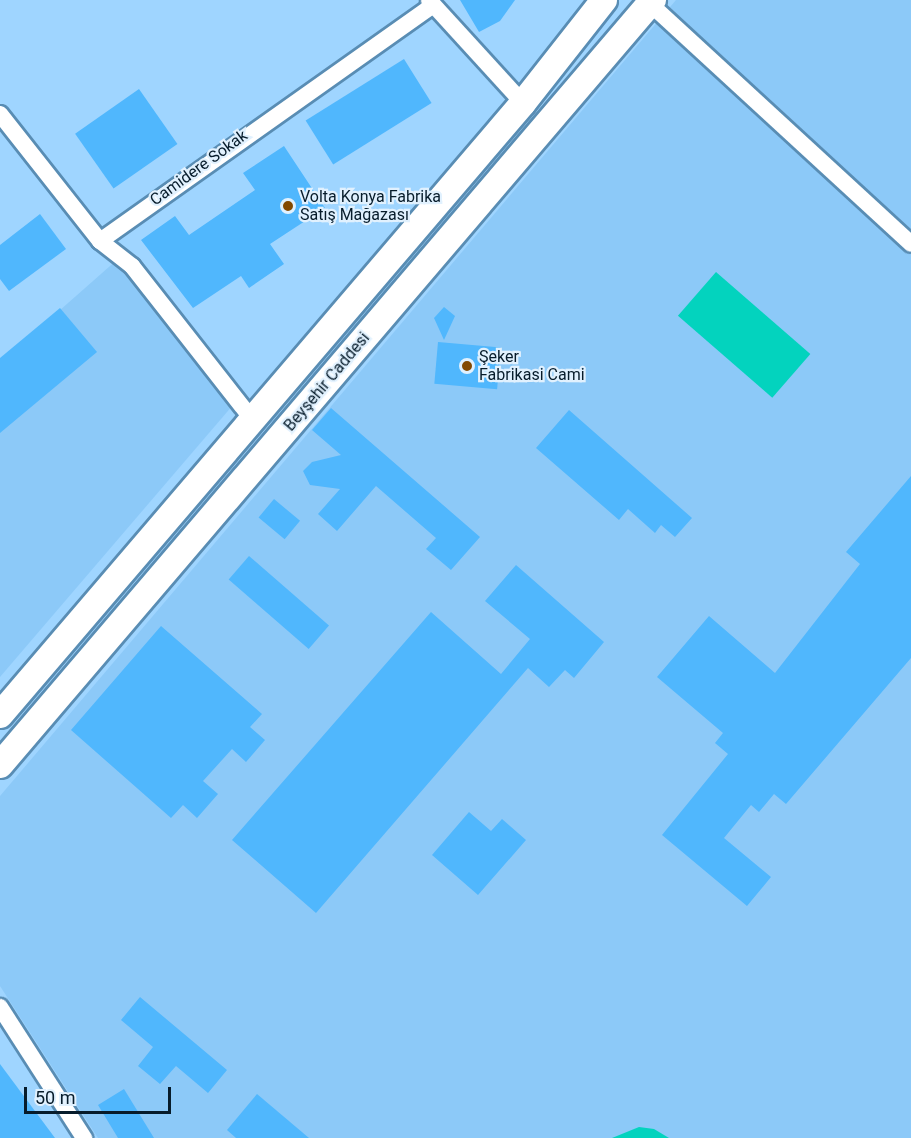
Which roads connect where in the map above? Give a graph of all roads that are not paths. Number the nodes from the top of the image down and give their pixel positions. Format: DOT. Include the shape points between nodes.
graph roads {
  1 [pos="604,0"];
  2 [pos="649,2"];
  3 [pos="431,3"];
  4 [pos="523,104"];
  5 [pos="0,114"];
  6 [pos="100,241"];
  7 [pos="911,243"];
  8 [pos="252,419"];
  9 [pos="0,715"];
  10 [pos="0,765"];
  11 [pos="0,1007"];
  12 [pos="84,1138"];
  1 -- 4 [label="main road, Beyşehir Caddesi"];
  2 -- 7 [label="street"];
  2 -- 10 [label="main road, Beyşehir Caddesi"];
  3 -- 4 [label="street"];
  3 -- 6 [label="street, Camidere Sokak"];
  4 -- 8 [label="main road, Beyşehir Caddesi"];
  5 -- 6 [label="street"];
  6 -- 8 [label="street" via="132,266"];
  8 -- 9 [label="main road, Beyşehir Caddesi"];
  11 -- 12 [label="street"];
}
